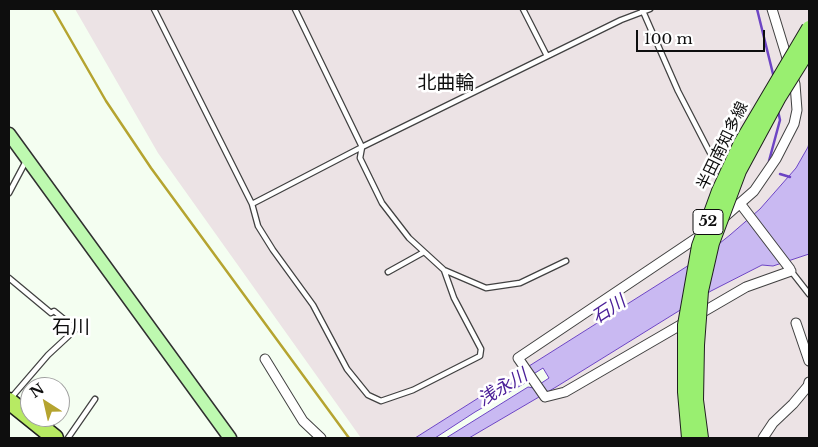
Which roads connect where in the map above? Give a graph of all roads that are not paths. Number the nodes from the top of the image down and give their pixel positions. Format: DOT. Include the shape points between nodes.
graph roads {
  1 [pos="154,9"];
  2 [pos="295,9"];
  3 [pos="524,9"];
  4 [pos="650,9"];
  5 [pos="772,9"];
  6 [pos="642,11"];
  7 [pos="809,28"];
  8 [pos="809,49"];
  9 [pos="547,56"];
  10 [pos="9,134"];
  11 [pos="362,147"];
  12 [pos="27,159"];
  13 [pos="9,193"];
  14 [pos="252,204"];
  15 [pos="741,205"];
  16 [pos="424,252"];
  17 [pos="566,261"];
  18 [pos="444,270"];
  19 [pos="790,270"];
  20 [pos="388,272"];
  21 [pos="9,278"];
  22 [pos="809,294"];
  23 [pos="796,323"];
  24 [pos="265,359"];
  25 [pos="809,361"];
  26 [pos="809,382"];
  27 [pos="96,399"];
  28 [pos="9,401"];
  29 [pos="55,438"];
  30 [pos="68,438"];
  31 [pos="230,438"];
  32 [pos="321,438"];
  33 [pos="690,438"];
  34 [pos="701,438"];
  35 [pos="763,438"];
  1 -- 14 [label="lane"];
  2 -- 11 [label="lane"];
  3 -- 9 [label="lane"];
  4 -- 6 [label="lane"];
  5 -- 15 [label="street" via="795,84 797,110 794,124 776,159"];
  6 -- 9 [label="lane"];
  6 -- 15 [label="lane" via="702,140 720,175"];
  7 -- 33 [label="main road, 半田南知多線 / 52, bridge" via="741,143 699,246 685,325 685,392"];
  8 -- 34 [label="main road, 半田南知多線 / 52, bridge" via="739,171 712,243 701,291 697,345 696,400"];
  9 -- 11 [label="lane"];
  10 -- 12 [label="street"];
  11 -- 14 [label="lane"];
  11 -- 16 [label="lane" via="360,158 382,203"];
  12 -- 13 [label="lane"];
  12 -- 31 [label="street"];
  14 -- 18 [label="lane" via="258,226 313,306 347,369 368,395 381,401 413,390 480,356 480,348 454,298"];
  15 -- 19 [label="street"];
  15 -- 19 [label="street" via="699,237 518,358 545,397 565,392 746,287"];
  16 -- 18 [label="lane"];
  16 -- 20 [label="lane"];
  17 -- 18 [label="lane" via="520,283 486,288"];
  19 -- 22 [label="lane"];
  21 -- 28 [label="lane" via="76,329 48,355"];
  23 -- 25 [label="street"];
  24 -- 32 [label="street" via="303,421"];
  26 -- 35 [label="street"];
  27 -- 30 [label="lane"];
  28 -- 29 [label="highway"];
}
